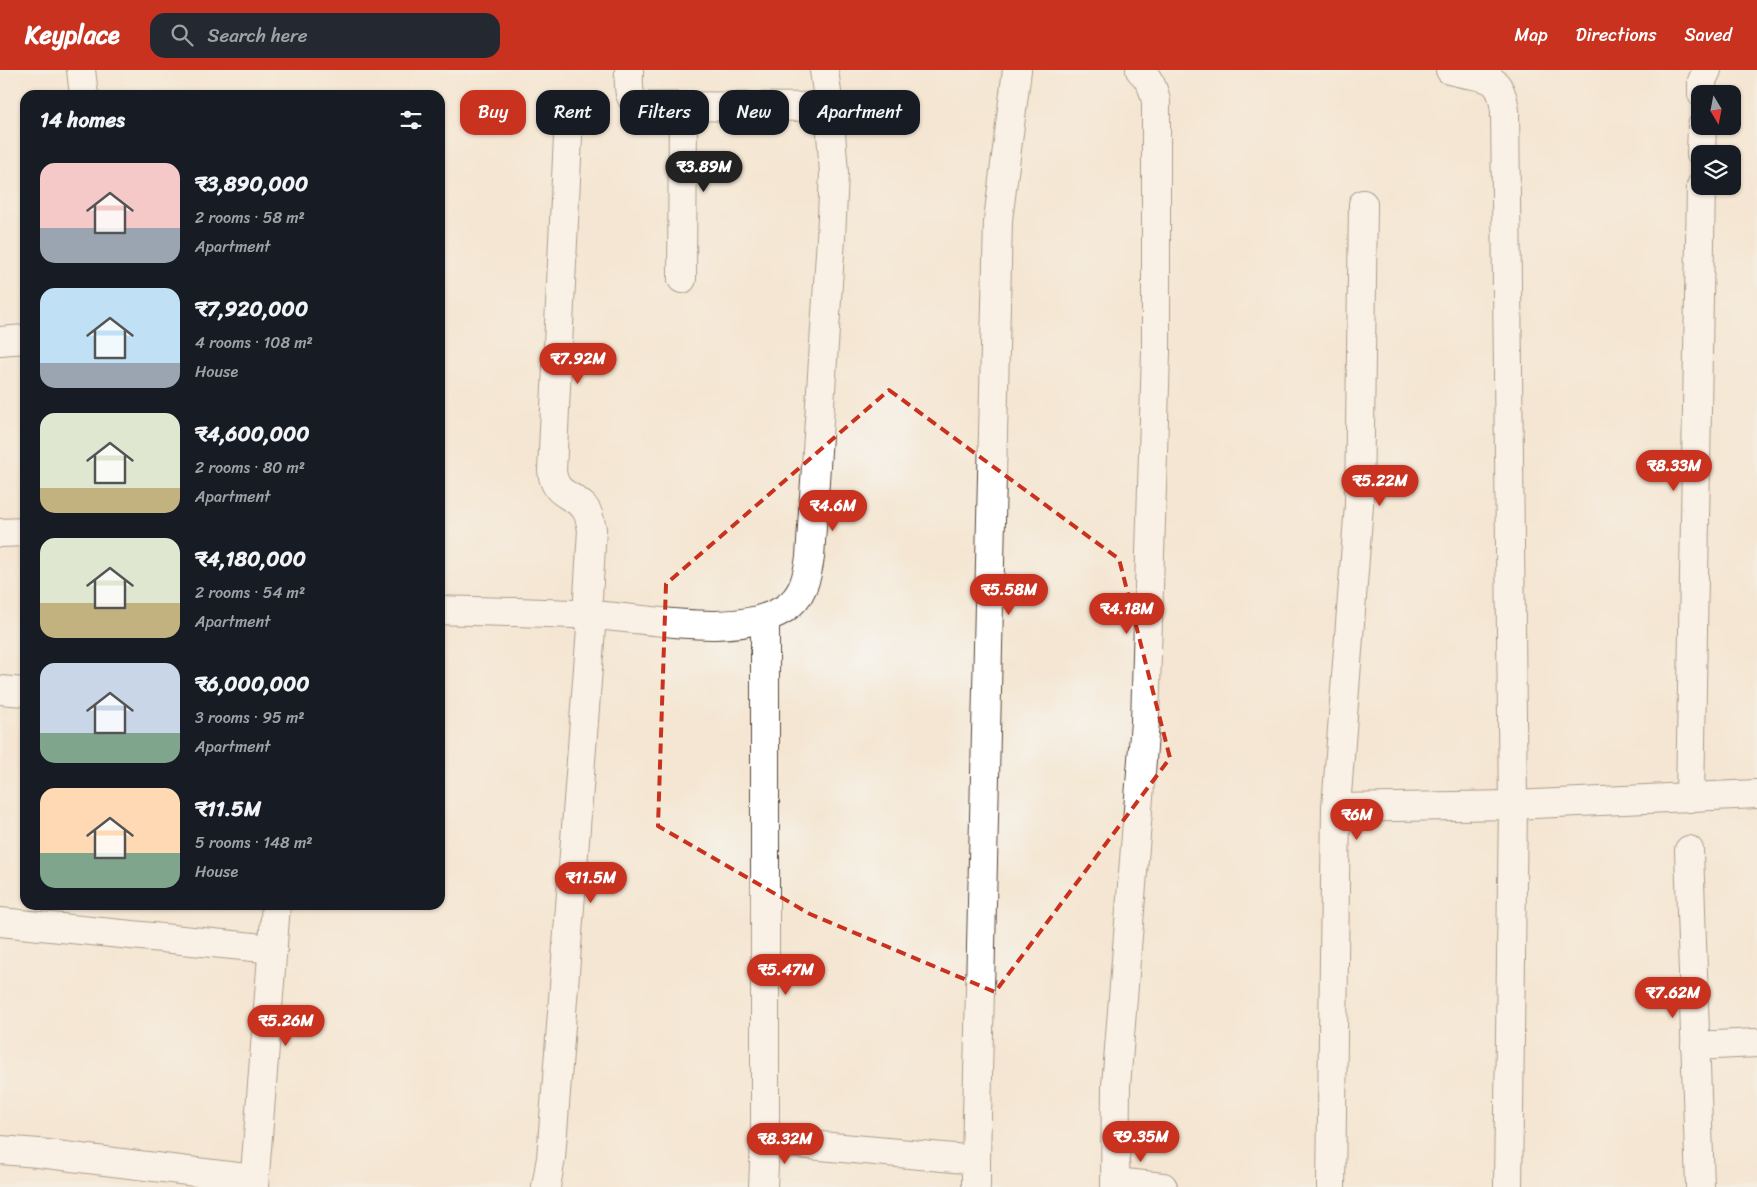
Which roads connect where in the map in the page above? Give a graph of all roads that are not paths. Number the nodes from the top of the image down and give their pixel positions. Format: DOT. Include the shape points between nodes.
graph roads {
  1 [pos="81,70"];
  2 [pos="629,70"];
  3 [pos="824,70"];
  4 [pos="1017,70"];
  5 [pos="1140,70"];
  6 [pos="1450,70"];
  7 [pos="1707,70"];
  8 [pos="1702,85"];
  9 [pos="83,90"];
  10 [pos="629,90"];
  11 [pos="827,90"];
  12 [pos="709,107"];
  13 [pos="799,107"];
  14 [pos="683,135"];
  15 [pos="832,135"];
  16 [pos="568,137"];
  17 [pos="1700,195"];
  18 [pos="1363,204"];
  19 [pos="682,279"];
  20 [pos="20,339"];
  21 [pos="0,341"];
  22 [pos="0,532"];
  23 [pos="20,532"];
  24 [pos="445,610"];
  25 [pos="589,615"];
  26 [pos="765,618"];
  27 [pos="0,690"];
  28 [pos="20,692"];
  29 [pos="1757,794"];
  30 [pos="1690,798"];
  31 [pos="1513,805"];
  32 [pos="1336,808"];
  33 [pos="1689,850"];
  34 [pos="276,910"];
  35 [pos="0,922"];
  36 [pos="273,949"];
  37 [pos="1757,1043"];
  38 [pos="1696,1046"];
  39 [pos="765,1142"];
  40 [pos="0,1150"];
  41 [pos="976,1160"];
  42 [pos="254,1183"];
  43 [pos="1115,1184"];
  44 [pos="546,1187"];
  45 [pos="763,1187"];
  46 [pos="976,1187"];
  47 [pos="1163,1187"];
  48 [pos="1331,1187"];
  49 [pos="1508,1187"];
  50 [pos="1700,1187"];
  1 -- 9 [label="street"];
  2 -- 10 [label="street"];
  3 -- 11 [label="street"];
  4 -- 41 [label="street" via="998,220"];
  5 -- 43 [label="street" via="1148,78 1156,102 1156,352 1145,722 1116,1086"];
  6 -- 31 [label="street" via="1483,74 1494,79 1504,96"];
  7 -- 8 [label="street"];
  12 -- 13 [label="street"];
  14 -- 19 [label="street"];
  15 -- 26 [label="street" via="834,173 831,238 810,557 806,582 799,596 784,609"];
  16 -- 25 [label="street" via="552,471 557,487 584,507 590,521"];
  17 -- 30 [label="street"];
  18 -- 32 [label="street" via="1359,505"];
  20 -- 21 [label="street"];
  22 -- 23 [label="street"];
  24 -- 25 [label="street"];
  25 -- 26 [label="street" via="727,625"];
  25 -- 44 [label="street" via="551,1158"];
  26 -- 39 [label="street"];
  27 -- 28 [label="street"];
  29 -- 30 [label="street"];
  30 -- 31 [label="street"];
  31 -- 32 [label="street"];
  31 -- 49 [label="street"];
  32 -- 48 [label="street"];
  33 -- 38 [label="street"];
  34 -- 36 [label="street"];
  35 -- 36 [label="street"];
  36 -- 42 [label="street"];
  37 -- 38 [label="street"];
  38 -- 50 [label="street"];
  39 -- 41 [label="street"];
  39 -- 45 [label="street"];
  40 -- 42 [label="street"];
  41 -- 46 [label="street"];
  43 -- 47 [label="street"];
}
